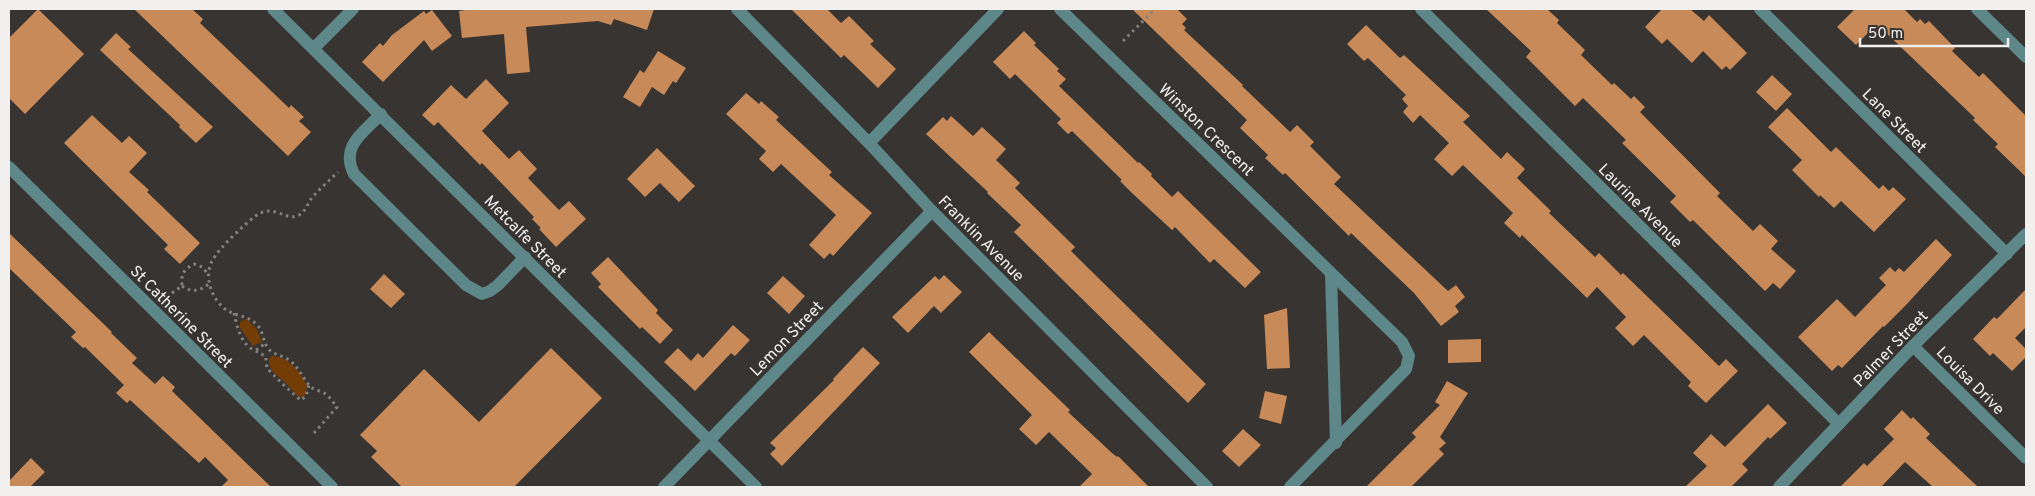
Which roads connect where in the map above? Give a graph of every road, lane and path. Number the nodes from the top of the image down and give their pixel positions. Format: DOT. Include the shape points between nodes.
graph roads {
  1 [pos="273,9"];
  2 [pos="353,9"];
  3 [pos="736,9"];
  4 [pos="998,9"];
  5 [pos="1060,9"];
  6 [pos="1155,9"];
  7 [pos="1421,9"];
  8 [pos="1760,9"];
  9 [pos="1977,9"];
  10 [pos="1123,42"];
  11 [pos="314,48"];
  12 [pos="2026,57"];
  13 [pos="381,114"];
  14 [pos="869,143"];
  15 [pos="350,161"];
  16 [pos="9,167"];
  17 [pos="932,211"];
  18 [pos="2026,234"];
  19 [pos="2006,254"];
  20 [pos="525,258"];
  21 [pos="208,274"];
  22 [pos="1331,274"];
  23 [pos="209,284"];
  24 [pos="182,286"];
  25 [pos="172,294"];
  26 [pos="234,313"];
  27 [pos="266,343"];
  28 [pos="1914,346"];
  29 [pos="255,350"];
  30 [pos="271,351"];
  31 [pos="266,357"];
  32 [pos="310,385"];
  33 [pos="1839,424"];
  34 [pos="314,432"];
  35 [pos="709,441"];
  36 [pos="1336,443"];
  37 [pos="2026,458"];
  38 [pos="332,487"];
  39 [pos="664,487"];
  40 [pos="756,487"];
  41 [pos="1207,487"];
  42 [pos="1290,487"];
  43 [pos="1779,487"];
  1 -- 11 [label="street, Metcalfe Street"];
  2 -- 11 [label="street"];
  3 -- 14 [label="street, Franklin Avenue"];
  4 -- 14 [label="street"];
  5 -- 22 [label="street, Winston Crescent"];
  6 -- 10 [label="path"];
  7 -- 33 [label="street, Laurine Avenue"];
  8 -- 19 [label="street, Lane Street"];
  9 -- 12 [label="street"];
  11 -- 13 [label="street, Metcalfe Street"];
  13 -- 15 [label="street" via="351,146"];
  13 -- 20 [label="street, Metcalfe Street"];
  14 -- 17 [label="street, Franklin Avenue"];
  15 -- 20 [label="street" via="354,174 474,291 490,292"];
  15 -- 21 [label="path" via="298,216 291,218 268,210 255,216 212,260"];
  16 -- 38 [label="street, St Catherine Street"];
  17 -- 35 [label="street, Lemon Street"];
  17 -- 41 [label="street, Franklin Avenue"];
  18 -- 19 [label="street, Palmer Street"];
  19 -- 28 [label="street, Palmer Street"];
  20 -- 35 [label="street, Metcalfe Street"];
  21 -- 23 [label="path"];
  21 -- 24 [label="path" via="194,264 185,269"];
  22 -- 36 [label="street"];
  22 -- 36 [label="street, Winston Crescent" via="1402,342 1409,356 1406,369"];
  23 -- 24 [label="path" via="194,291"];
  23 -- 26 [label="path" via="224,308"];
  24 -- 25 [label="path"];
  26 -- 27 [label="path" via="248,317 258,326"];
  26 -- 29 [label="path" via="245,342"];
  27 -- 29 [label="path"];
  27 -- 30 [label="path"];
  28 -- 33 [label="street, Palmer Street"];
  28 -- 37 [label="street, Louisa Drive"];
  29 -- 31 [label="path"];
  30 -- 31 [label="path"];
  30 -- 32 [label="path" via="298,367"];
  31 -- 32 [label="path" via="269,371 297,399 306,396"];
  32 -- 34 [label="path" via="337,407"];
  33 -- 43 [label="street, Palmer Street"];
  35 -- 39 [label="street, Lemon Street"];
  35 -- 40 [label="street, Metcalfe Street"];
  36 -- 42 [label="street, Winston Crescent"];
}
